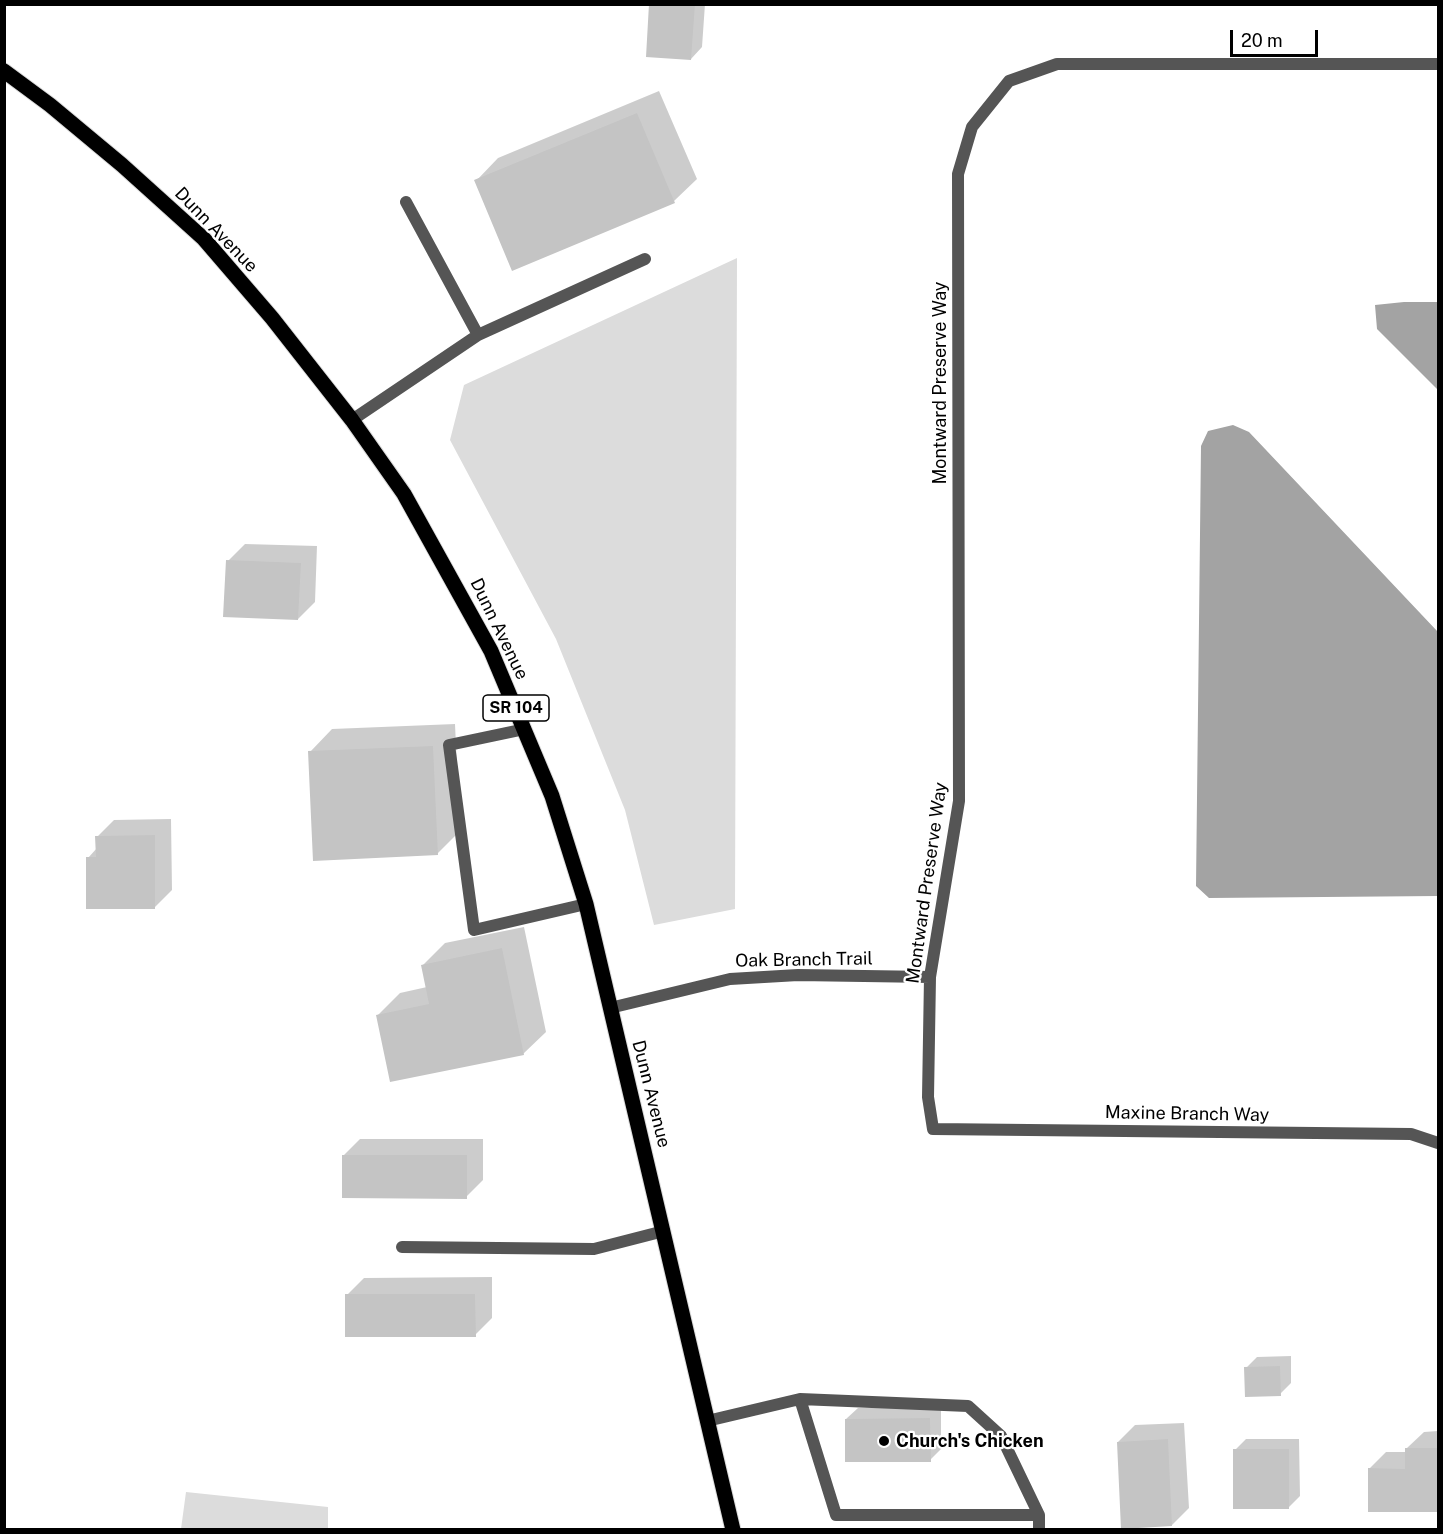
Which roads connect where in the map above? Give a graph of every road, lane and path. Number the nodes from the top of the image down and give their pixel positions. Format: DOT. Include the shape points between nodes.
graph roads {
  1 [pos="1438,64"];
  2 [pos="4,71"];
  3 [pos="406,202"];
  4 [pos="645,260"];
  5 [pos="478,335"];
  6 [pos="352,420"];
  7 [pos="525,729"];
  8 [pos="586,904"];
  9 [pos="930,978"];
  10 [pos="610,1008"];
  11 [pos="933,1129"];
  12 [pos="1438,1143"];
  13 [pos="664,1231"];
  14 [pos="402,1247"];
  15 [pos="800,1399"];
  16 [pos="707,1421"];
  17 [pos="1038,1515"];
  18 [pos="734,1530"];
  19 [pos="1039,1530"];
  1 -- 9 [label="street, Montward Preserve Way" via="1057,63 1009,81 972,127 958,174 959,801"];
  2 -- 6 [label="main road, Dunn Avenue / SR 104" via="122,165 204,239"];
  3 -- 5 [label="street"];
  4 -- 5 [label="street"];
  5 -- 6 [label="street"];
  6 -- 7 [label="main road, Dunn Avenue / SR 104" via="404,494 447,569 491,651"];
  7 -- 8 [label="main road, Dunn Avenue / SR 104" via="552,796"];
  7 -- 8 [label="street" via="449,745 474,930"];
  8 -- 10 [label="main road, Dunn Avenue / SR 104"];
  9 -- 10 [label="street, Oak Branch Trail" via="798,975 730,980"];
  9 -- 11 [label="street, Montward Preserve Way" via="928,1097"];
  10 -- 13 [label="main road, Dunn Avenue / SR 104"];
  11 -- 12 [label="street, Maxine Branch Way" via="1411,1134"];
  13 -- 14 [label="street" via="594,1249"];
  13 -- 16 [label="main road, Dunn Avenue / SR 104"];
  15 -- 16 [label="street"];
  15 -- 17 [label="street" via="968,1406 1001,1436"];
  15 -- 17 [label="street" via="836,1515"];
  16 -- 18 [label="main road, Dunn Avenue / SR 104"];
  17 -- 19 [label="street"];
}
